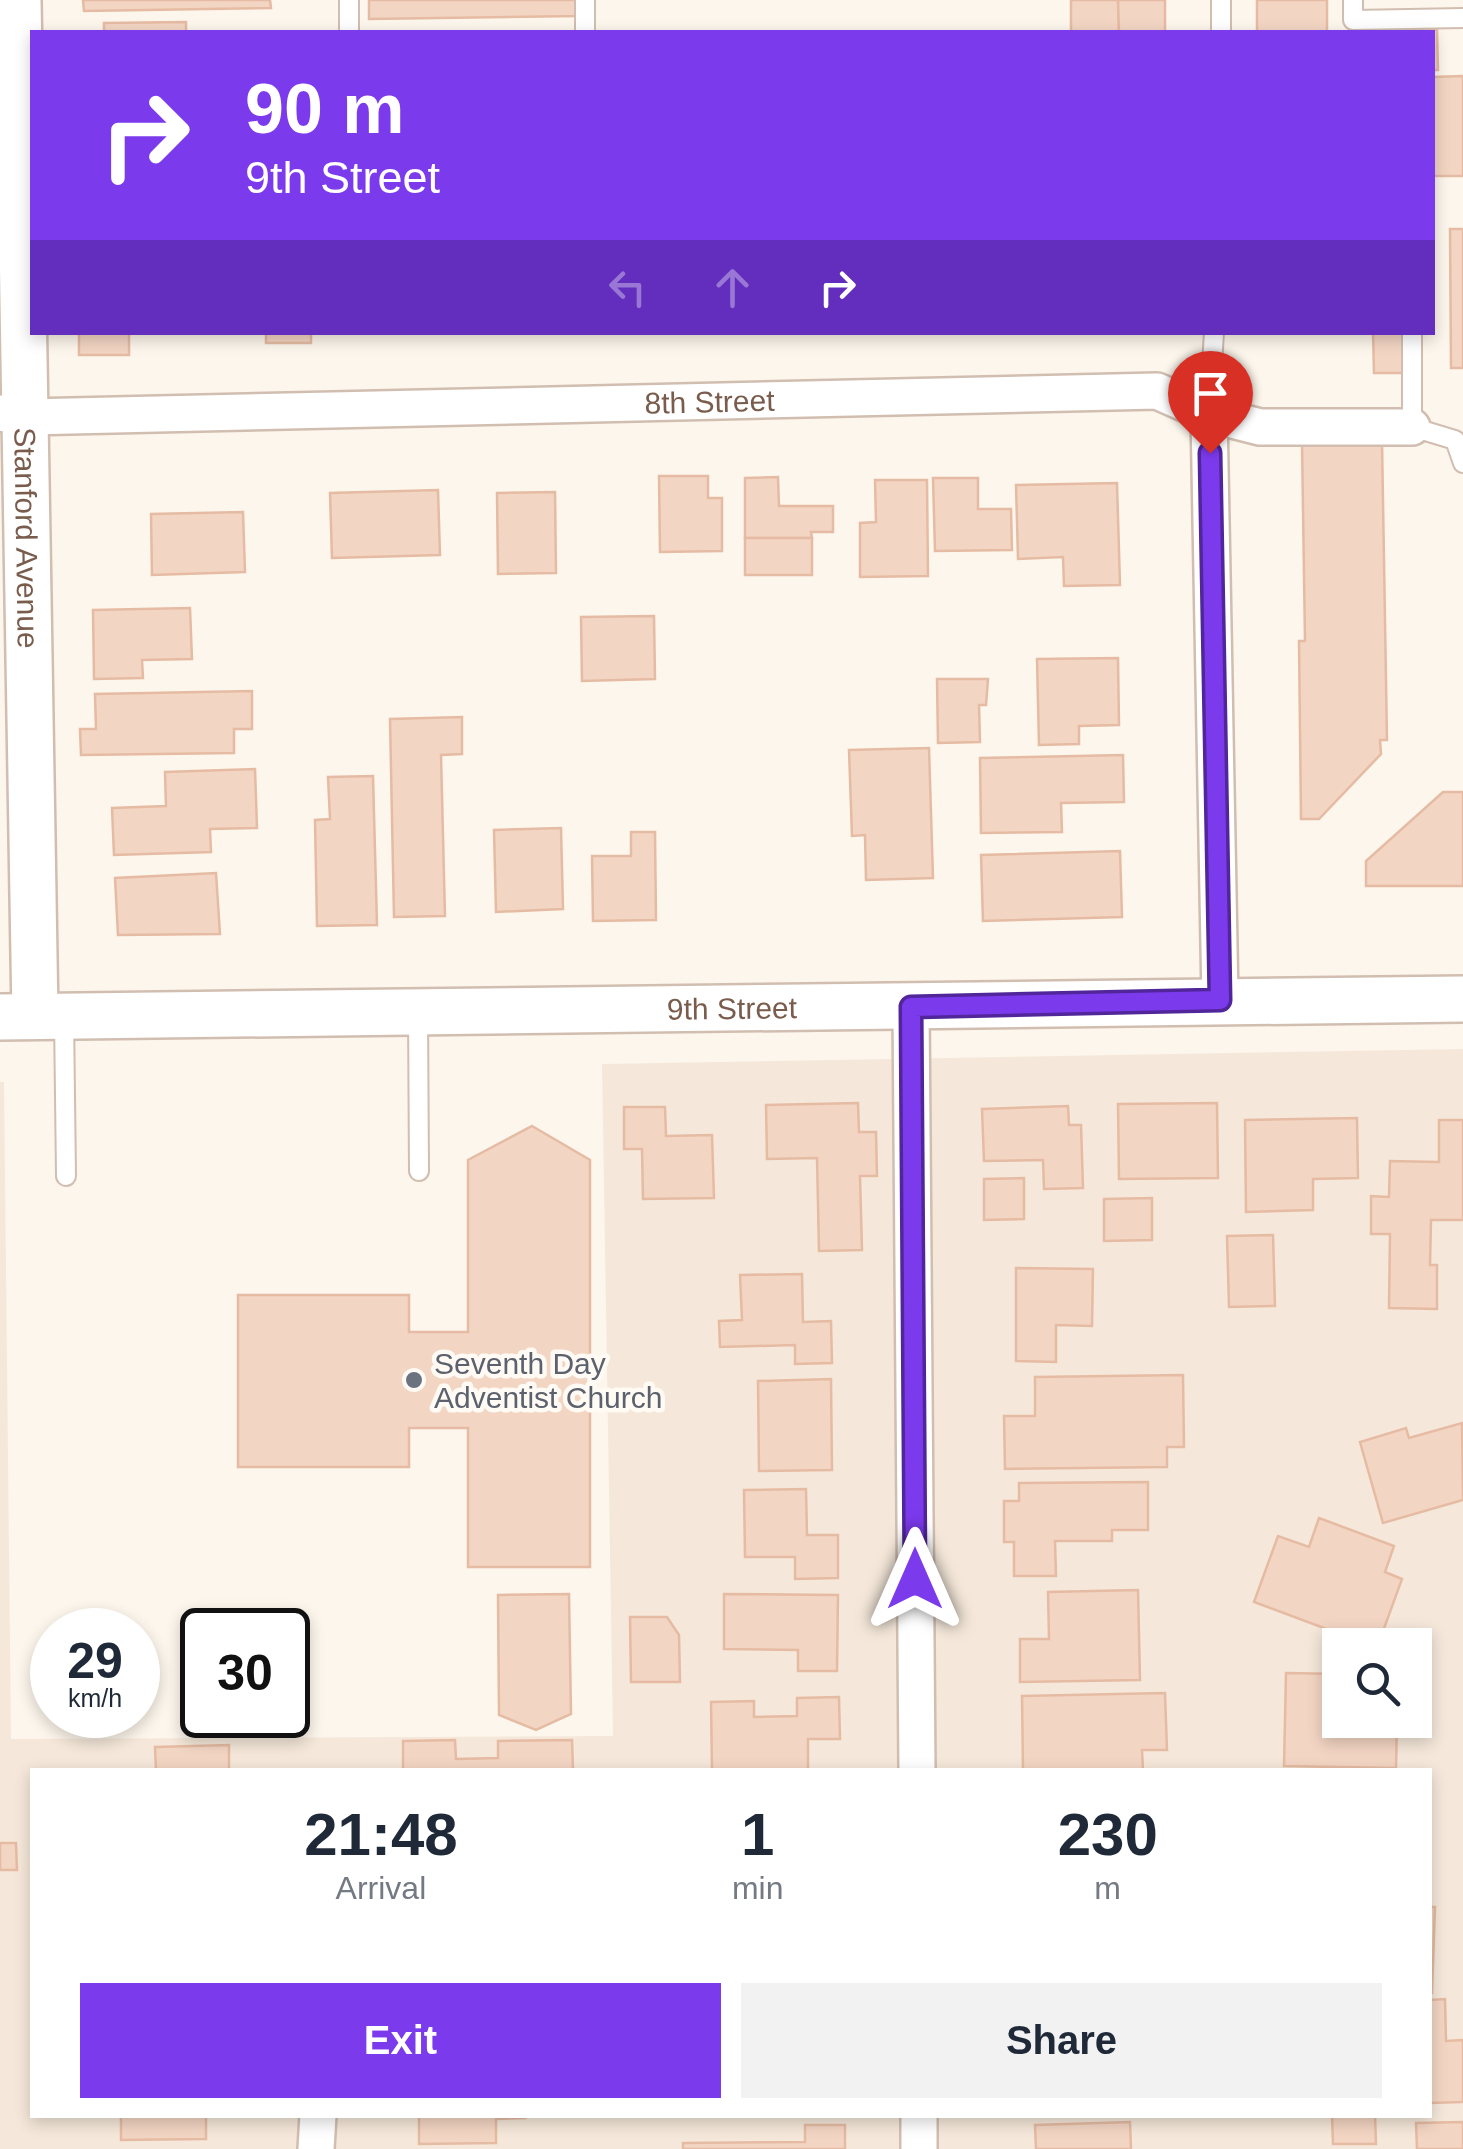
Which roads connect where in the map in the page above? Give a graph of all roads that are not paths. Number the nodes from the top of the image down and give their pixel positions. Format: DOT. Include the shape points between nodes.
graph roads {
  1 [pos="18,0"];
  2 [pos="349,0"];
  3 [pos="585,0"];
  4 [pos="1221,0"];
  5 [pos="1353,0"];
  6 [pos="1463,18"];
  7 [pos="349,30"];
  8 [pos="585,30"];
  9 [pos="1221,30"];
  10 [pos="1214,335"];
  11 [pos="1412,335"];
  12 [pos="1209,414"];
  13 [pos="13,415"];
  14 [pos="1412,427"];
  15 [pos="1463,464"];
  16 [pos="1463,999"];
  17 [pos="1220,1000"];
  18 [pos="911,1007"];
  19 [pos="418,1010"];
  20 [pos="33,1016"];
  21 [pos="419,1171"];
  22 [pos="66,1176"];
  23 [pos="916,1768"];
  24 [pos="318,2118"];
  25 [pos="919,2118"];
  26 [pos="316,2149"];
  27 [pos="919,2149"];
  1 -- 13 [label="street, Stanford Avenue"];
  2 -- 7 [label="lane"];
  3 -- 8 [label="lane"];
  4 -- 9 [label="lane"];
  5 -- 6 [label="lane" via="1354,20"];
  10 -- 12 [label="lane"];
  11 -- 14 [label="lane"];
  12 -- 13 [label="street, 8th Street" via="1157,391"];
  12 -- 14 [label="street, 8th Street" via="1260,427"];
  12 -- 17 [label="street"];
  13 -- 20 [label="street, Stanford Avenue"];
  14 -- 15 [label="lane" via="1455,440"];
  16 -- 17 [label="street, 9th Street"];
  17 -- 18 [label="street, 9th Street"];
  18 -- 19 [label="street, 9th Street"];
  18 -- 23 [label="street"];
  19 -- 20 [label="street, 9th Street"];
  19 -- 21 [label="lane"];
  20 -- 22 [label="lane"];
  24 -- 26 [label="street"];
  25 -- 27 [label="street"];
}
